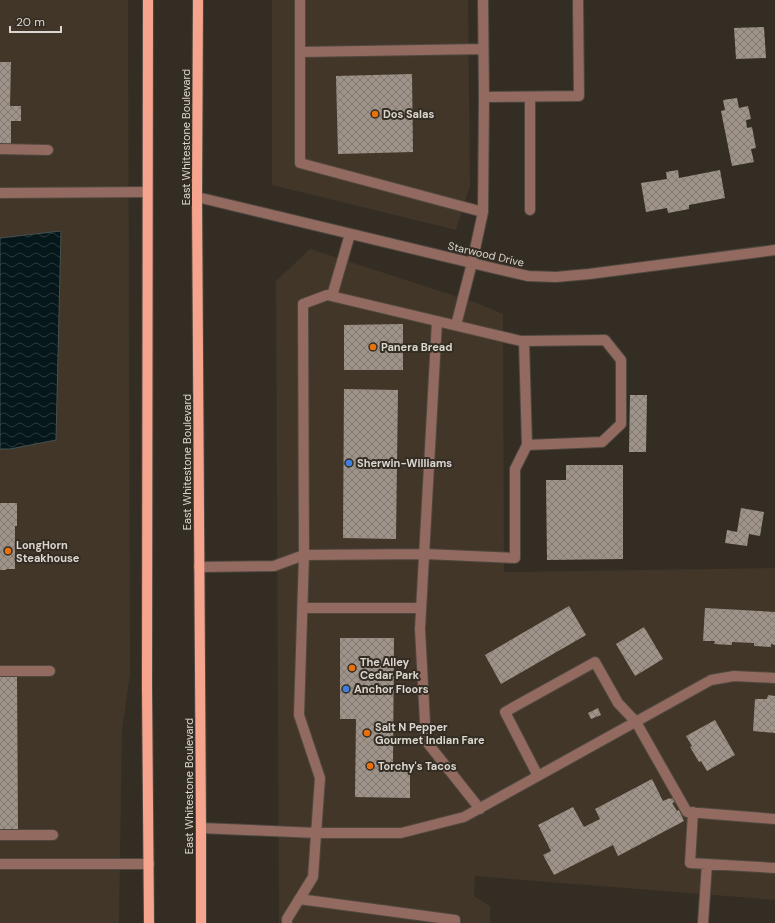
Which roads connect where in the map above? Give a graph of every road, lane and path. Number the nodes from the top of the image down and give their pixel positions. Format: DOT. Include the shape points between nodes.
graph roads {
  1 [pos="148,0"];
  2 [pos="198,0"];
  3 [pos="300,0"];
  4 [pos="483,0"];
  5 [pos="578,0"];
  6 [pos="483,48"];
  7 [pos="300,52"];
  8 [pos="484,97"];
  9 [pos="530,97"];
  10 [pos="0,149"];
  11 [pos="48,150"];
  12 [pos="0,192"];
  13 [pos="147,192"];
  14 [pos="197,197"];
  15 [pos="530,210"];
  16 [pos="483,212"];
  17 [pos="350,234"];
  18 [pos="775,250"];
  19 [pos="472,263"];
  20 [pos="332,296"];
  21 [pos="437,321"];
  22 [pos="456,325"];
  23 [pos="524,341"];
  24 [pos="527,445"];
  25 [pos="424,554"];
  26 [pos="304,555"];
  27 [pos="199,567"];
  28 [pos="303,608"];
  29 [pos="421,608"];
  30 [pos="0,671"];
  31 [pos="50,671"];
  32 [pos="775,678"];
  33 [pos="636,722"];
  34 [pos="538,776"];
  35 [pos="480,809"];
  36 [pos="693,812"];
  37 [pos="775,819"];
  38 [pos="201,828"];
  39 [pos="317,833"];
  40 [pos="0,835"];
  41 [pos="53,835"];
  42 [pos="0,864"];
  43 [pos="149,864"];
  44 [pos="706,864"];
  45 [pos="775,868"];
  46 [pos="299,899"];
  47 [pos="149,923"];
  48 [pos="201,923"];
  49 [pos="287,923"];
  50 [pos="455,923"];
  51 [pos="703,923"];
  1 -- 13 [label="main road"];
  2 -- 14 [label="main road, East Whitestone Boulevard"];
  3 -- 7 [label="street"];
  4 -- 6 [label="street"];
  5 -- 9 [label="street" via="579,96"];
  6 -- 7 [label="street"];
  6 -- 8 [label="street"];
  7 -- 16 [label="street" via="300,163"];
  8 -- 9 [label="street"];
  8 -- 16 [label="street"];
  9 -- 15 [label="street"];
  10 -- 11 [label="street"];
  12 -- 13 [label="street"];
  13 -- 43 [label="main road"];
  14 -- 17 [label="street, Starwood Drive"];
  14 -- 27 [label="main road, East Whitestone Boulevard"];
  16 -- 19 [label="street"];
  17 -- 19 [label="street, Starwood Drive"];
  17 -- 20 [label="street"];
  18 -- 19 [label="street, Starwood Drive" via="556,277 528,276"];
  19 -- 22 [label="street"];
  20 -- 21 [label="street"];
  20 -- 26 [label="street" via="327,295 303,304"];
  21 -- 22 [label="street"];
  21 -- 25 [label="street"];
  22 -- 23 [label="street"];
  23 -- 24 [label="street"];
  23 -- 24 [label="street" via="605,340 621,360 621,424 602,442"];
  24 -- 25 [label="street" via="515,469 516,558"];
  25 -- 26 [label="street"];
  25 -- 29 [label="street"];
  26 -- 27 [label="street" via="274,566"];
  26 -- 28 [label="street"];
  27 -- 38 [label="main road, East Whitestone Boulevard"];
  28 -- 29 [label="street"];
  28 -- 39 [label="street" via="299,715 320,778"];
  29 -- 35 [label="street" via="426,740"];
  30 -- 31 [label="street"];
  32 -- 33 [label="street" via="734,676 711,680"];
  33 -- 34 [label="street"];
  33 -- 34 [label="street" via="618,703 595,662 505,712"];
  33 -- 36 [label="street" via="687,812"];
  34 -- 35 [label="street"];
  35 -- 39 [label="street" via="464,817 401,833"];
  36 -- 37 [label="street"];
  36 -- 44 [label="street" via="690,863"];
  38 -- 39 [label="street"];
  38 -- 48 [label="main road, East Whitestone Boulevard"];
  39 -- 46 [label="street" via="313,877"];
  40 -- 41 [label="street"];
  42 -- 43 [label="street"];
  43 -- 47 [label="main road"];
  44 -- 45 [label="street"];
  44 -- 51 [label="street"];
  46 -- 49 [label="street"];
  46 -- 50 [label="street" via="455,920"];
}
